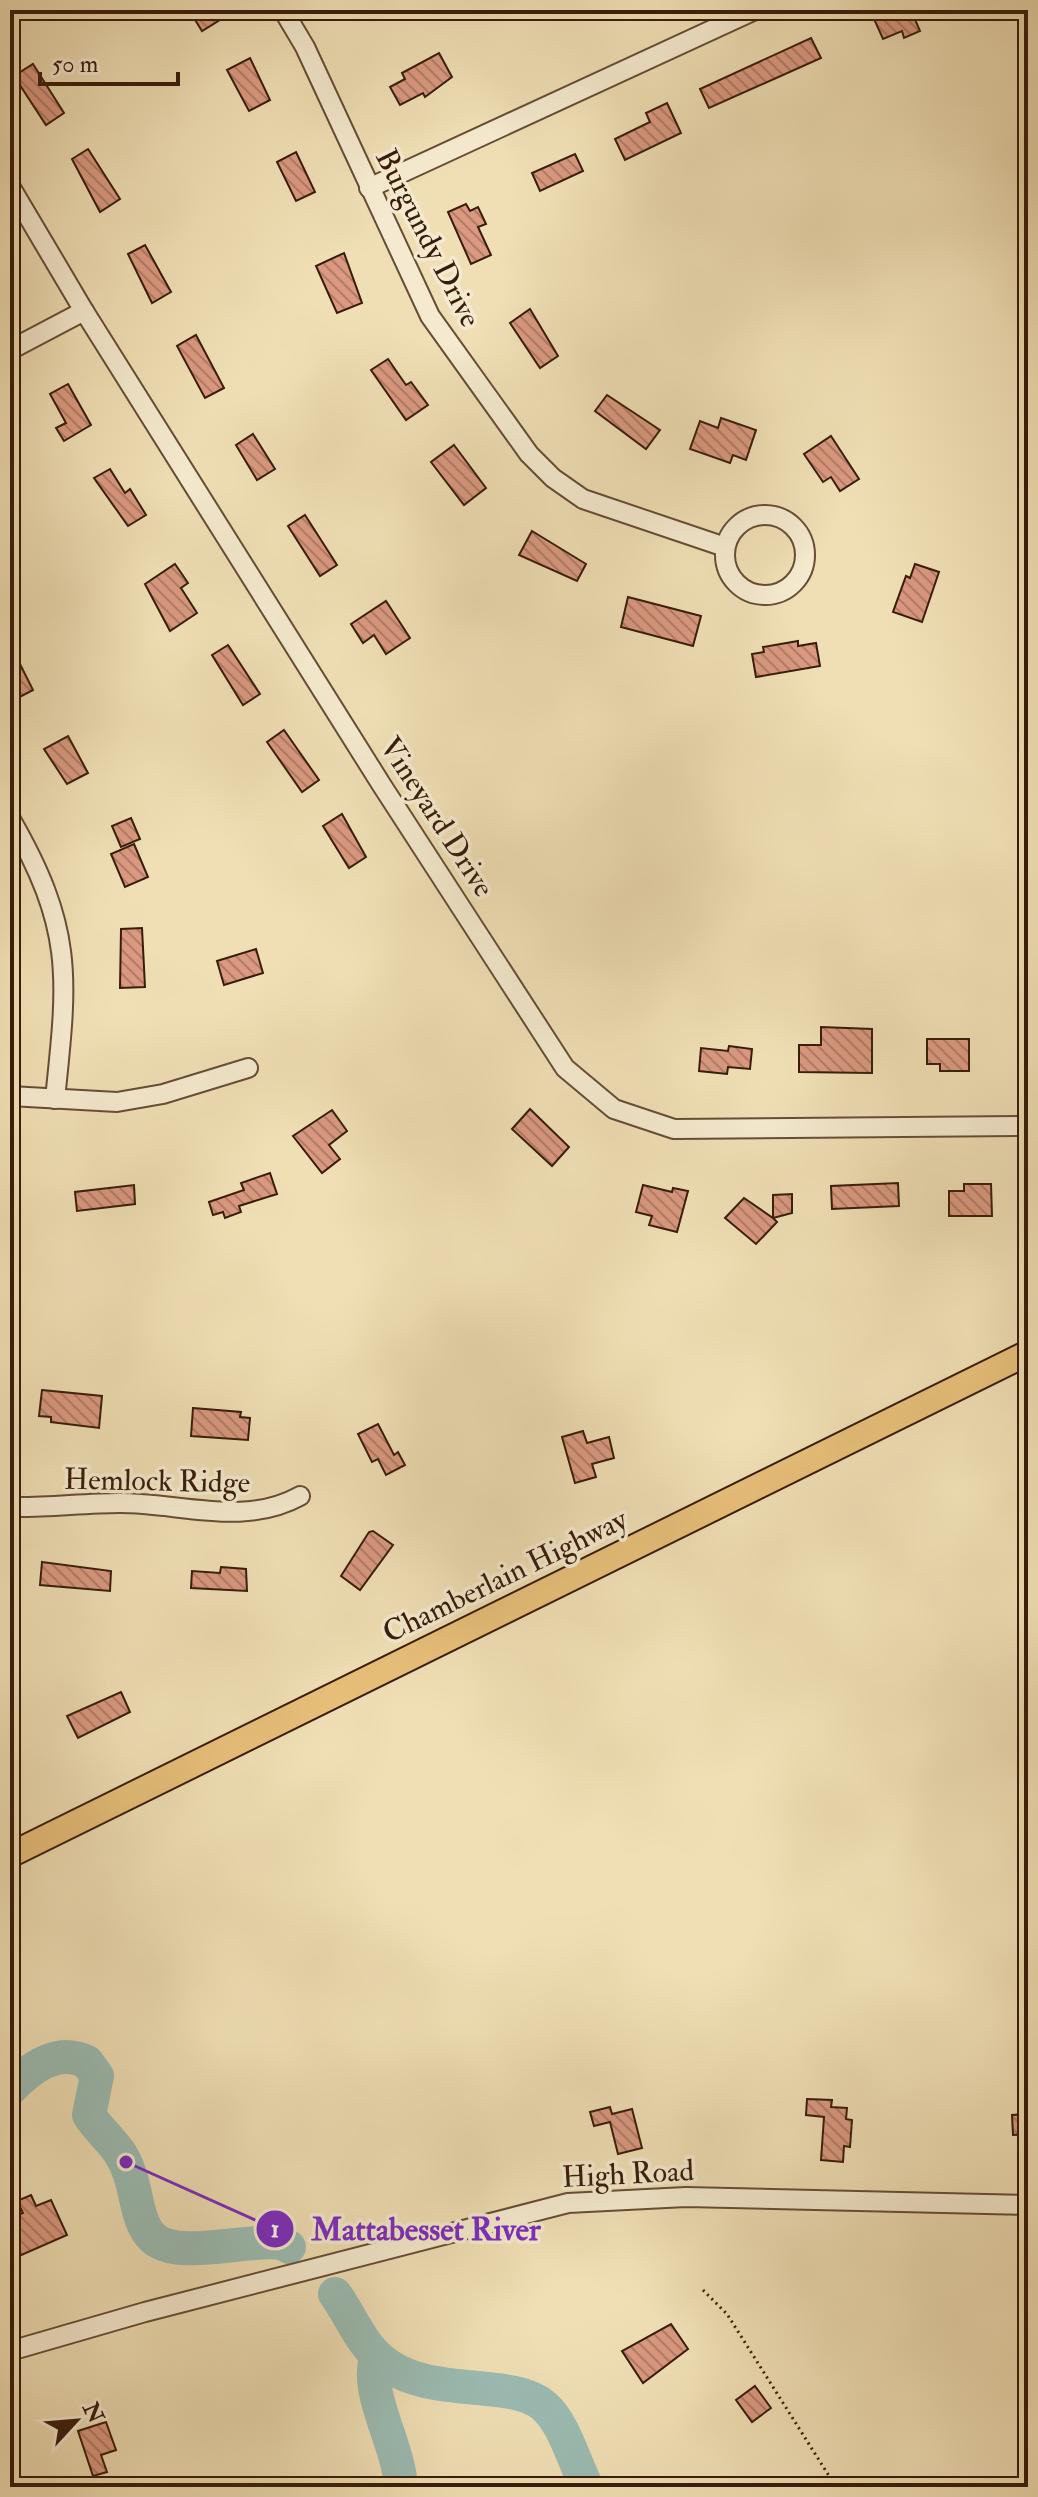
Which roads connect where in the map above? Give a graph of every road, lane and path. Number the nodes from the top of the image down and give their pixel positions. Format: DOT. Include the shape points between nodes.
graph roads {
  1 [pos="283,10"];
  2 [pos="755,10"];
  3 [pos="10,186"];
  4 [pos="369,188"];
  5 [pos="84,311"];
  6 [pos="10,350"];
  7 [pos="725,547"];
  8 [pos="10,818"];
  9 [pos="248,1068"];
  10 [pos="10,1096"];
  11 [pos="55,1099"];
  12 [pos="1028,1126"];
  13 [pos="1028,1353"];
  14 [pos="300,1496"];
  15 [pos="10,1507"];
  16 [pos="10,1855"];
  17 [pos="1028,2205"];
  18 [pos="703,2290"];
  19 [pos="10,2351"];
  20 [pos="836,2487"];
  1 -- 4 [label="street, Burgundy Drive"];
  2 -- 4 [label="street"];
  3 -- 5 [label="street, Vineyard Drive"];
  4 -- 7 [label="street, Burgundy Drive" via="430,316 529,454 583,499"];
  5 -- 6 [label="street"];
  5 -- 12 [label="street, Vineyard Drive" via="565,1068 614,1109 674,1129"];
  7 -- 7 [label="street" via="731,577 757,595 788,589 805,563 799,532 773,515 742,521"];
  8 -- 11 [label="street" via="54,906 62,946 66,996"];
  9 -- 11 [label="street" via="117,1102"];
  10 -- 11 [label="street"];
  13 -- 16 [label="main road, Chamberlain Highway"];
  14 -- 15 [label="street, Hemlock Ridge" via="276,1510 231,1513 121,1503"];
  17 -- 19 [label="street, High Road" via="686,2197 550,2205"];
  18 -- 20 [label="path" via="727,2314"];
}
